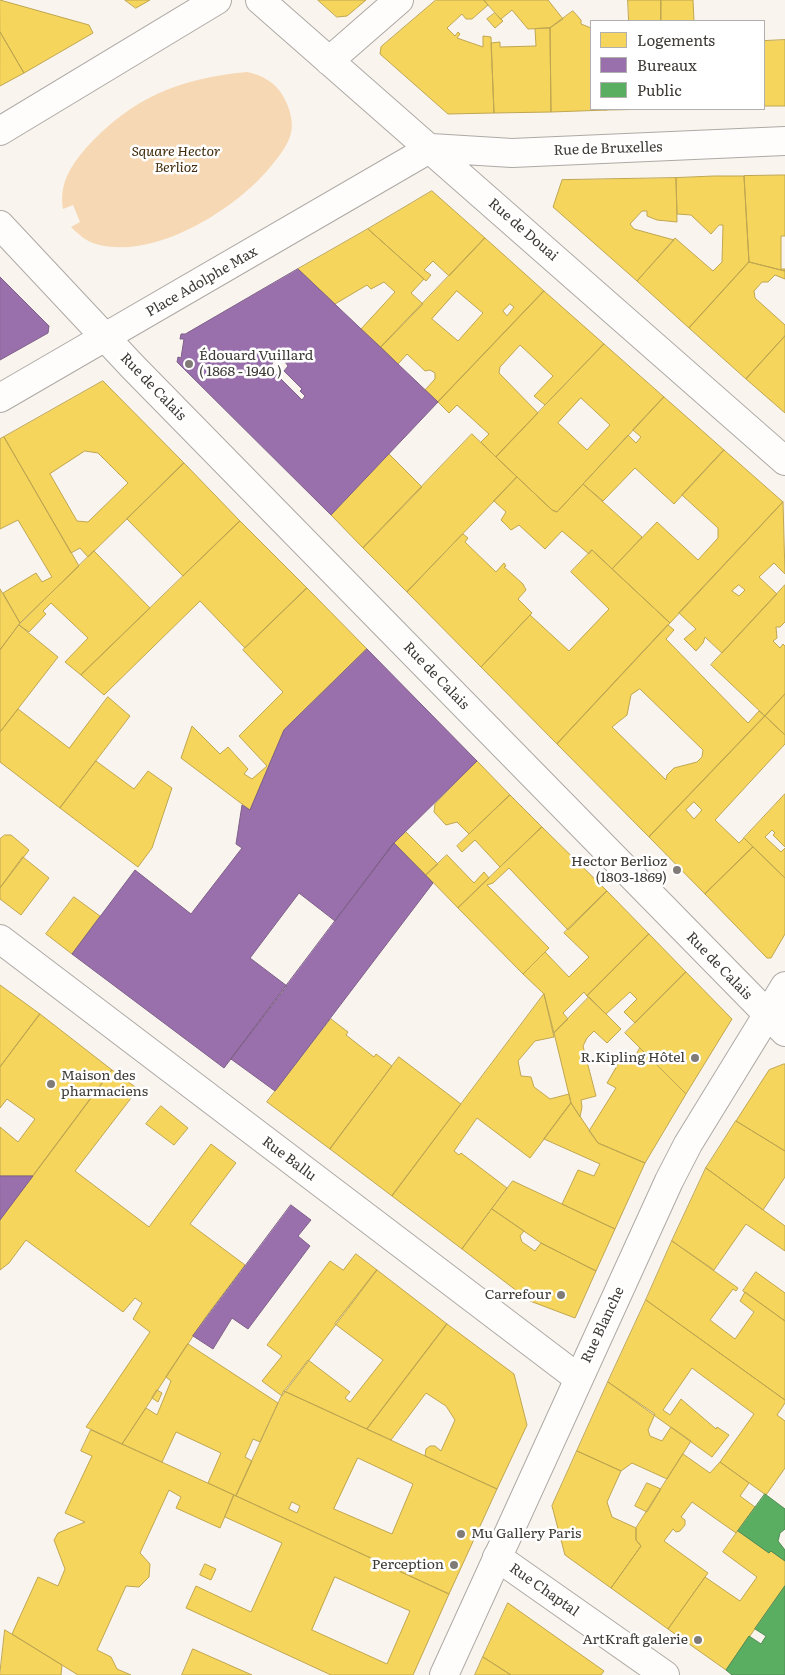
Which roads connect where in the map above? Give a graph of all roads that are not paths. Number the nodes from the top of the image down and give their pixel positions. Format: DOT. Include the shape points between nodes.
graph roads {
  1 [pos="217,0"];
  2 [pos="260,0"];
  3 [pos="399,0"];
  4 [pos="329,61"];
  5 [pos="0,131"];
  6 [pos="785,141"];
  7 [pos="431,148"];
  8 [pos="0,225"];
  9 [pos="106,337"];
  10 [pos="0,398"];
  11 [pos="785,461"];
  12 [pos="0,939"];
  13 [pos="785,986"];
  14 [pos="776,1023"];
  15 [pos="578,1378"];
  16 [pos="497,1557"];
  17 [pos="444,1675"];
  18 [pos="664,1675"];
  1 -- 5 [label="street"];
  2 -- 4 [label="street, Rue de Douai"];
  3 -- 4 [label="street"];
  4 -- 7 [label="street, Rue de Douai"];
  6 -- 7 [label="street, Rue de Bruxelles" via="512,153"];
  7 -- 9 [label="street, Place Adolphe Max"];
  7 -- 11 [label="street, Rue de Douai"];
  8 -- 9 [label="street"];
  9 -- 10 [label="street, Place Adolphe Max"];
  9 -- 14 [label="street, Rue de Calais"];
  12 -- 15 [label="street, Rue Ballu"];
  13 -- 14 [label="street, Rue Blanche"];
  14 -- 15 [label="street, Rue Blanche" via="688,1144"];
  15 -- 16 [label="street, Rue Blanche"];
  16 -- 17 [label="street, Rue Blanche"];
  16 -- 18 [label="street, Rue Chaptal"];
}
